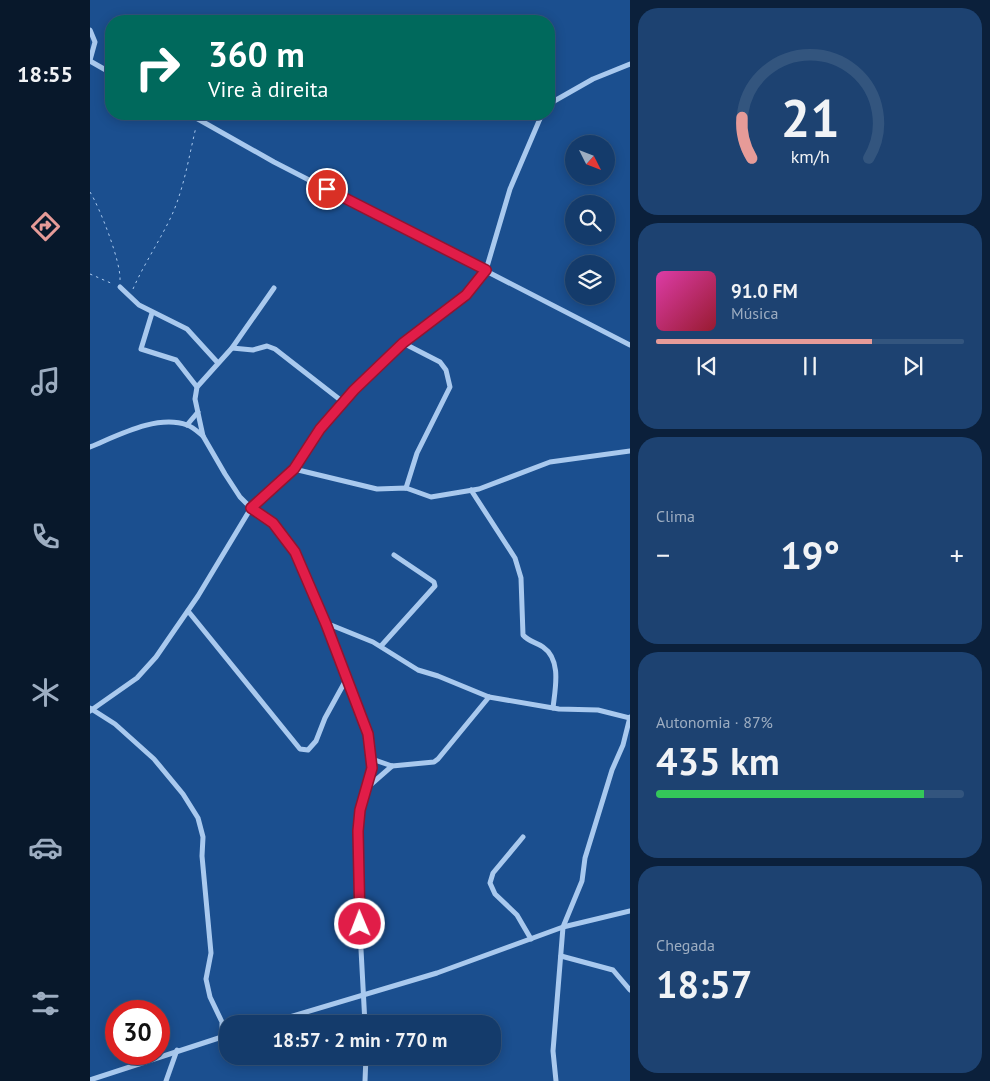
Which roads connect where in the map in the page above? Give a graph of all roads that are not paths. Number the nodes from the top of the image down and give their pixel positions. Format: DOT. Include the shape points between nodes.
graph roads {
  1 [pos="90,30"];
  2 [pos="90,61"];
  3 [pos="630,64"];
  4 [pos="105,70"];
  5 [pos="555,101"];
  6 [pos="201,120"];
  7 [pos="539,120"];
  8 [pos="486,270"];
  9 [pos="120,287"];
  10 [pos="274,288"];
  11 [pos="152,313"];
  12 [pos="403,343"];
  13 [pos="630,345"];
  14 [pos="232,348"];
  15 [pos="218,363"];
  16 [pos="197,387"];
  17 [pos="343,402"];
  18 [pos="198,411"];
  19 [pos="187,425"];
  20 [pos="204,436"];
  21 [pos="90,447"];
  22 [pos="630,451"];
  23 [pos="294,469"];
  24 [pos="406,488"];
  25 [pos="472,490"];
  26 [pos="251,508"];
  27 [pos="394,555"];
  28 [pos="188,611"];
  29 [pos="326,624"];
  30 [pos="381,646"];
  31 [pos="347,678"];
  32 [pos="489,697"];
  33 [pos="553,708"];
  34 [pos="91,709"];
  35 [pos="630,718"];
  36 [pos="372,759"];
  37 [pos="392,766"];
  38 [pos="367,788"];
  39 [pos="523,837"];
  40 [pos="630,911"];
  41 [pos="562,928"];
  42 [pos="531,939"];
  43 [pos="561,956"];
  44 [pos="630,990"];
  45 [pos="364,995"];
  46 [pos="296,1015"];
  47 [pos="365,1015"];
  48 [pos="219,1016"];
  49 [pos="219,1038"];
  50 [pos="177,1050"];
  51 [pos="366,1065"];
  52 [pos="90,1080"];
  53 [pos="166,1081"];
  54 [pos="365,1081"];
  55 [pos="556,1081"];
  1 -- 2 [label="street" via="94,42"];
  2 -- 4 [label="street"];
  3 -- 5 [label="street" via="593,79"];
  6 -- 8 [label="street" via="274,162"];
  7 -- 8 [label="street" via="510,189"];
  8 -- 12 [label="street" via="454,306"];
  8 -- 13 [label="street"];
  9 -- 11 [label="street"];
  10 -- 14 [label="street"];
  11 -- 15 [label="street" via="182,325"];
  11 -- 16 [label="street" via="141,349 176,360"];
  12 -- 17 [label="street"];
  12 -- 24 [label="street" via="440,362 446,370 450,387 417,453"];
  14 -- 15 [label="street"];
  14 -- 17 [label="street" via="253,350 267,346 275,349"];
  15 -- 16 [label="street"];
  16 -- 18 [label="street"];
  17 -- 23 [label="street" via="320,429"];
  18 -- 19 [label="street"];
  18 -- 20 [label="street"];
  19 -- 20 [label="street"];
  19 -- 21 [label="street" via="167,423 148,426"];
  20 -- 26 [label="street" via="240,497"];
  22 -- 25 [label="street" via="550,462"];
  23 -- 24 [label="street" via="377,489"];
  23 -- 26 [label="street"];
  24 -- 25 [label="street" via="431,497"];
  25 -- 33 [label="street" via="514,558 521,578 523,635 551,655 556,678"];
  26 -- 28 [label="street"];
  26 -- 29 [label="street" via="273,523 295,552"];
  27 -- 30 [label="street" via="434,582 435,586"];
  28 -- 31 [label="street" via="300,749 308,750 313,746 324,718"];
  28 -- 34 [label="street" via="137,678"];
  29 -- 30 [label="street"];
  29 -- 31 [label="street"];
  30 -- 32 [label="street" via="418,670"];
  31 -- 36 [label="street" via="368,734"];
  32 -- 33 [label="street"];
  32 -- 37 [label="street" via="434,762"];
  33 -- 35 [label="street" via="598,710"];
  34 -- 48 [label="street" via="115,724 154,759 198,818 203,837 211,953 206,979"];
  35 -- 41 [label="street" via="585,858 582,881"];
  36 -- 37 [label="street"];
  36 -- 38 [label="street"];
  37 -- 38 [label="street"];
  38 -- 45 [label="street" via="358,831"];
  39 -- 42 [label="street" via="494,873 490,883 495,894 517,915"];
  40 -- 41 [label="street"];
  41 -- 42 [label="street"];
  41 -- 43 [label="street"];
  42 -- 45 [label="street" via="468,963"];
  43 -- 44 [label="street" via="613,970"];
  43 -- 55 [label="street" via="553,1051"];
  45 -- 46 [label="street"];
  45 -- 47 [label="street"];
  49 -- 50 [label="street"];
  50 -- 52 [label="street"];
  50 -- 53 [label="street"];
  51 -- 54 [label="street"];
}
